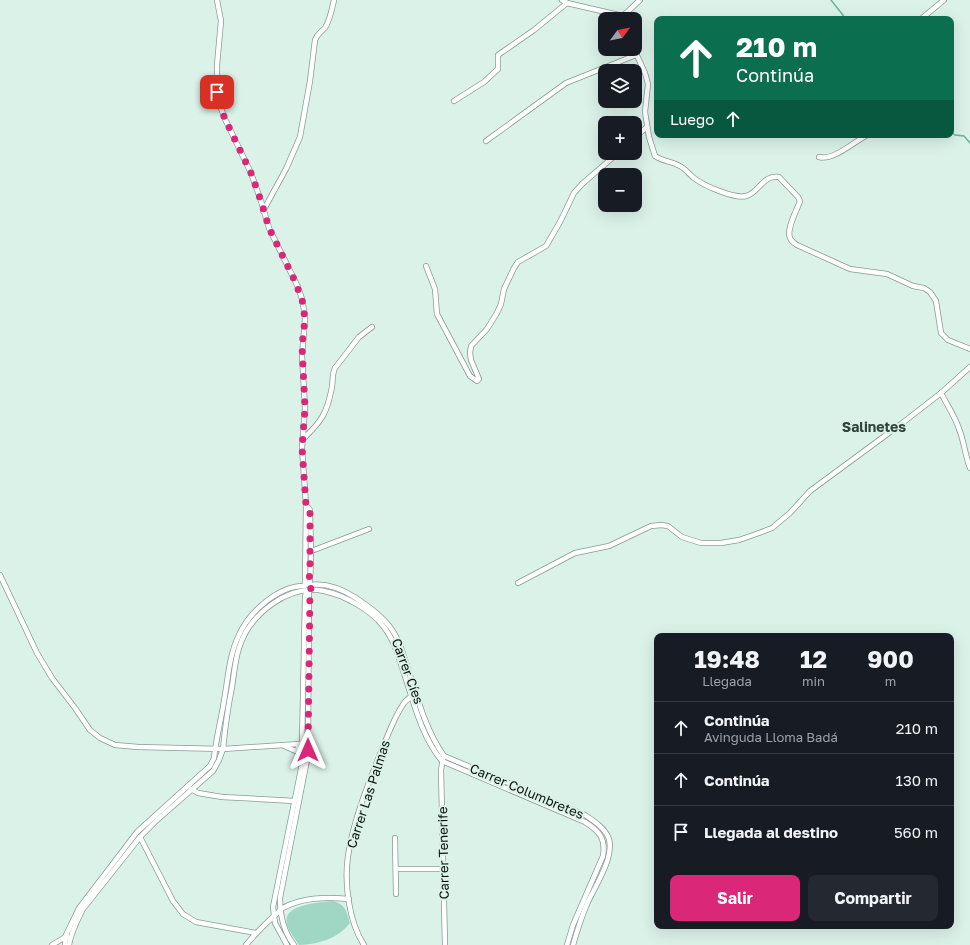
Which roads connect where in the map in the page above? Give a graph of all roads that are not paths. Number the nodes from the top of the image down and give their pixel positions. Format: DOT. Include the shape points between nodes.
graph roads {
  1 [pos="217,0"];
  2 [pos="334,0"];
  3 [pos="562,0"];
  4 [pos="640,0"];
  5 [pos="944,0"];
  6 [pos="567,3"];
  7 [pos="601,12"];
  8 [pos="629,12"];
  9 [pos="925,16"];
  10 [pos="634,56"];
  11 [pos="636,56"];
  12 [pos="454,101"];
  13 [pos="647,127"];
  14 [pos="642,131"];
  15 [pos="862,138"];
  16 [pos="486,141"];
  17 [pos="819,157"];
  18 [pos="610,160"];
  19 [pos="263,211"];
  20 [pos="426,266"];
  21 [pos="372,328"];
  22 [pos="970,349"];
  23 [pos="970,367"];
  24 [pos="940,393"];
  25 [pos="303,439"];
  26 [pos="970,468"];
  27 [pos="369,528"];
  28 [pos="308,550"];
  29 [pos="0,576"];
  30 [pos="518,583"];
  31 [pos="307,588"];
  32 [pos="414,695"];
  33 [pos="301,744"];
  34 [pos="283,746"];
  35 [pos="223,749"];
  36 [pos="308,749"];
  37 [pos="215,750"];
  38 [pos="300,753"];
  39 [pos="443,759"];
  40 [pos="192,790"];
  41 [pos="295,801"];
  42 [pos="140,837"];
  43 [pos="395,838"];
  44 [pos="396,869"];
  45 [pos="443,869"];
  46 [pos="396,894"];
  47 [pos="349,899"];
  48 [pos="280,910"];
  49 [pos="274,916"];
  50 [pos="256,932"];
  51 [pos="68,936"];
  52 [pos="52,945"];
  53 [pos="64,945"];
  54 [pos="69,945"];
  55 [pos="246,945"];
  56 [pos="287,945"];
  57 [pos="294,945"];
  58 [pos="364,945"];
  59 [pos="445,945"];
  60 [pos="568,945"];
  61 [pos="573,945"];
  1 -- 19 [label="street" via="221,21 216,79 219,103 251,173"];
  2 -- 19 [label="street" via="325,28 317,34 315,40 300,137"];
  3 -- 6 [label="street"];
  4 -- 8 [label="street"];
  5 -- 9 [label="street"];
  6 -- 7 [label="street"];
  6 -- 12 [label="street" via="498,55 498,69 484,82"];
  10 -- 16 [label="street" via="566,83"];
  11 -- 13 [label="street" via="648,84 645,112"];
  13 -- 14 [label="street"];
  13 -- 22 [label="street" via="655,156 678,165 697,180 714,188 745,196 753,193 762,182 779,177 800,201 789,229 792,241 850,269 887,274 913,286 924,288 936,301 941,333 948,340"];
  15 -- 17 [label="street" via="831,157"];
  18 -- 20 [label="street" via="574,193 546,246 518,262 514,268 497,313 487,329 471,346 471,360 479,379 477,381 470,376 437,314 435,289"];
  19 -- 25 [label="street" via="303,304"];
  21 -- 25 [label="street" via="359,337 335,368 323,418"];
  23 -- 24 [label="street"];
  24 -- 26 [label="street" via="958,425"];
  24 -- 30 [label="street" via="810,491 772,528 759,534 721,543 701,543 682,537 668,526 652,526 609,546 575,552"];
  25 -- 28 [label="street" via="306,506 310,510"];
  27 -- 28 [label="street"];
  28 -- 31 [label="street"];
  29 -- 37 [label="street" via="44,665 90,730 115,745"];
  31 -- 32 [label="street, Carrer Cíes" via="332,592 346,598 366,610 382,625 396,648"];
  31 -- 33 [label="street"];
  31 -- 35 [label="street, Carrer Cíes" via="278,600 264,610 246,633 235,664"];
  31 -- 36 [label="street"];
  31 -- 37 [label="street, Carrer Cíes" via="298,586 269,599 239,634"];
  32 -- 39 [label="street, Carrer Cíes" via="429,741"];
  32 -- 47 [label="street, Carrer Las Palmas" via="405,701 391,727 360,810 347,857"];
  33 -- 34 [label="street"];
  33 -- 36 [label="street"];
  33 -- 38 [label="street" via="297,748"];
  34 -- 35 [label="street"];
  34 -- 38 [label="street"];
  35 -- 37 [label="street"];
  35 -- 40 [label="street, Carrer Cíes" via="213,771"];
  36 -- 38 [label="street"];
  36 -- 48 [label="street" via="280,898"];
  37 -- 51 [label="street, Carrer Cíes" via="210,766 137,832 79,908"];
  38 -- 41 [label="street" via="302,764"];
  39 -- 45 [label="street, Carrer Tenerife"];
  39 -- 60 [label="street, Carrer Columbretes" via="584,822 598,832 604,847 602,856 573,925"];
  39 -- 61 [label="street, Carrer Columbretes" via="585,815 603,828 608,838 609,858 587,905"];
  40 -- 41 [label="street" via="222,798"];
  40 -- 42 [label="street, Carrer Cíes"];
  41 -- 49 [label="street" via="275,894"];
  42 -- 50 [label="street" via="173,901 183,914 196,922"];
  42 -- 51 [label="street, Carrer Cíes" via="83,909"];
  43 -- 44 [label="street"];
  44 -- 45 [label="street"];
  44 -- 46 [label="street"];
  45 -- 59 [label="street, Carrer Tenerife"];
  47 -- 48 [label="street" via="326,897 304,901"];
  47 -- 58 [label="street, Carrer Las Palmas" via="350,912"];
  48 -- 49 [label="street"];
  48 -- 57 [label="street" via="288,938"];
  49 -- 50 [label="street"];
  49 -- 56 [label="street"];
  50 -- 55 [label="street"];
  51 -- 52 [label="street"];
  51 -- 53 [label="street"];
  51 -- 54 [label="street"];
}
